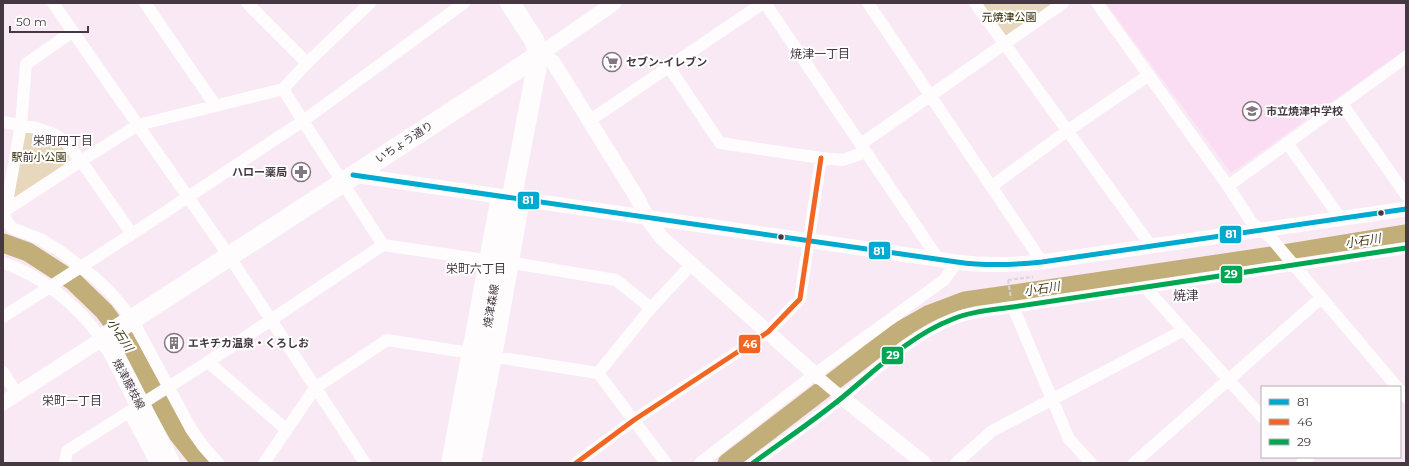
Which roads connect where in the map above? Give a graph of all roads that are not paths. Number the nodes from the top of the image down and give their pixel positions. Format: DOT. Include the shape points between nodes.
graph roads {
  1 [pos="52,3"];
  2 [pos="145,3"];
  3 [pos="247,3"];
  4 [pos="370,3"];
  5 [pos="464,3"];
  6 [pos="510,3"];
  7 [pos="614,3"];
  8 [pos="764,3"];
  9 [pos="868,3"];
  10 [pos="975,3"];
  11 [pos="1063,3"];
  12 [pos="1097,3"];
  13 [pos="72,32"];
  14 [pos="1004,44"];
  15 [pos="539,54"];
  16 [pos="1405,59"];
  17 [pos="307,63"];
  18 [pos="669,67"];
  19 [pos="1149,75"];
  20 [pos="283,89"];
  21 [pos="931,95"];
  22 [pos="1342,104"];
  23 [pos="215,105"];
  24 [pos="303,121"];
  25 [pos="590,121"];
  26 [pos="3,122"];
  27 [pos="21,125"];
  28 [pos="138,125"];
  29 [pos="1067,131"];
  30 [pos="1287,143"];
  31 [pos="864,148"];
  32 [pos="820,158"];
  33 [pos="81,161"];
  34 [pos="348,179"];
  35 [pos="992,186"];
  36 [pos="1228,186"];
  37 [pos="1406,195"];
  38 [pos="187,197"];
  39 [pos="511,198"];
  40 [pos="1406,209"];
  41 [pos="3,212"];
  42 [pos="647,218"];
  43 [pos="1341,219"];
  44 [pos="1262,230"];
  45 [pos="132,234"];
  46 [pos="808,241"];
  47 [pos="384,245"];
  48 [pos="1150,246"];
  49 [pos="1406,248"];
  50 [pos="229,256"];
  51 [pos="485,260"];
  52 [pos="939,260"];
  53 [pos="957,262"];
  54 [pos="1042,262"];
  55 [pos="3,263"];
  56 [pos="513,263"];
  57 [pos="692,264"];
  58 [pos="1293,264"];
  59 [pos="77,268"];
  60 [pos="53,284"];
  61 [pos="1145,287"];
  62 [pos="1321,298"];
  63 [pos="1013,305"];
  64 [pos="651,308"];
  65 [pos="3,317"];
  66 [pos="270,319"];
  67 [pos="117,329"];
  68 [pos="1184,330"];
  69 [pos="768,332"];
  70 [pos="482,355"];
  71 [pos="208,362"];
  72 [pos="3,372"];
  73 [pos="598,373"];
  74 [pos="817,375"];
  75 [pos="1228,378"];
  76 [pos="1393,386"];
  77 [pos="167,388"];
  78 [pos="315,388"];
  79 [pos="17,394"];
  80 [pos="841,396"];
  81 [pos="1052,399"];
  82 [pos="3,403"];
  83 [pos="138,406"];
  84 [pos="1261,416"];
  85 [pos="634,420"];
  86 [pos="287,430"];
  87 [pos="65,463"];
  88 [pos="156,463"];
  89 [pos="170,463"];
  90 [pos="218,463"];
  91 [pos="264,463"];
  92 [pos="365,463"];
  93 [pos="447,463"];
  94 [pos="461,463"];
  95 [pos="475,463"];
  96 [pos="576,463"];
  97 [pos="666,463"];
  98 [pos="700,463"];
  99 [pos="753,463"];
  100 [pos="924,463"];
  101 [pos="956,463"];
  102 [pos="1091,463"];
  103 [pos="1134,463"];
  1 -- 13 [label="street"];
  2 -- 23 [label="street"];
  3 -- 17 [label="street"];
  4 -- 17 [label="street"];
  5 -- 24 [label="street"];
  6 -- 15 [label="main road" via="534,40"];
  7 -- 15 [label="street, いちょう通り"];
  8 -- 18 [label="street"];
  8 -- 31 [label="street"];
  9 -- 21 [label="street"];
  10 -- 14 [label="street"];
  11 -- 14 [label="street"];
  12 -- 19 [label="street"];
  13 -- 27 [label="street" via="26,64"];
  13 -- 28 [label="street"];
  14 -- 21 [label="street"];
  14 -- 29 [label="street"];
  15 -- 25 [label="street" via="553,62"];
  15 -- 34 [label="main road, いちょう通り"];
  15 -- 39 [label="main road, 焼津森線"];
  16 -- 22 [label="street"];
  17 -- 20 [label="street"];
  18 -- 25 [label="street"];
  18 -- 32 [label="street" via="720,143"];
  19 -- 29 [label="street"];
  19 -- 36 [label="street"];
  20 -- 23 [label="street"];
  20 -- 24 [label="street"];
  21 -- 31 [label="street"];
  21 -- 35 [label="street"];
  22 -- 30 [label="street"];
  22 -- 37 [label="street"];
  23 -- 28 [label="street"];
  24 -- 34 [label="street"];
  24 -- 38 [label="street"];
  25 -- 42 [label="street"];
  26 -- 27 [label="street"];
  27 -- 33 [label="street" via="54,134 65,141"];
  27 -- 41 [label="street"];
  28 -- 33 [label="street"];
  28 -- 38 [label="street"];
  29 -- 35 [label="street"];
  29 -- 48 [label="street"];
  30 -- 36 [label="street"];
  30 -- 43 [label="street"];
  31 -- 32 [label="street" via="843,160"];
  31 -- 52 [label="street"];
  32 -- 46 [label="street"];
  33 -- 41 [label="street"];
  33 -- 45 [label="street"];
  34 -- 39 [label="street"];
  34 -- 47 [label="street"];
  34 -- 50 [label="main road, いちょう通り"];
  35 -- 54 [label="street"];
  36 -- 44 [label="street" via="1252,223"];
  38 -- 45 [label="street"];
  38 -- 50 [label="street"];
  39 -- 42 [label="street"];
  39 -- 51 [label="street"];
  39 -- 56 [label="street"];
  39 -- 70 [label="main road, 焼津森線"];
  40 -- 43 [label="street"];
  41 -- 59 [label="street" via="12,228 40,239 60,251"];
  42 -- 46 [label="street"];
  42 -- 57 [label="street" via="662,238"];
  43 -- 44 [label="street"];
  44 -- 48 [label="street"];
  44 -- 58 [label="street"];
  45 -- 59 [label="street"];
  46 -- 52 [label="street"];
  46 -- 69 [label="street" via="800,299"];
  47 -- 51 [label="street"];
  47 -- 66 [label="street"];
  48 -- 54 [label="street"];
  49 -- 58 [label="street"];
  50 -- 66 [label="street"];
  50 -- 67 [label="main road, いちょう通り"];
  51 -- 70 [label="street"];
  52 -- 53 [label="street"];
  53 -- 54 [label="street" via="999,265"];
  53 -- 74 [label="street" via="944,280"];
  55 -- 60 [label="street"];
  56 -- 64 [label="street" via="616,280"];
  56 -- 70 [label="street"];
  57 -- 64 [label="street"];
  57 -- 69 [label="street"];
  58 -- 61 [label="street"];
  58 -- 62 [label="street"];
  59 -- 60 [label="street"];
  59 -- 67 [label="street" via="110,292"];
  60 -- 65 [label="street"];
  60 -- 67 [label="street" via="72,305"];
  61 -- 63 [label="street"];
  61 -- 68 [label="street"];
  62 -- 75 [label="street"];
  62 -- 76 [label="street"];
  63 -- 80 [label="street" via="968,314 941,324 894,354"];
  63 -- 81 [label="street"];
  64 -- 73 [label="street"];
  66 -- 71 [label="street"];
  66 -- 78 [label="street"];
  67 -- 77 [label="street"];
  67 -- 79 [label="street"];
  67 -- 83 [label="main road, 焼津藤枝線" via="110,348"];
  68 -- 75 [label="street"];
  68 -- 81 [label="street"];
  69 -- 74 [label="street"];
  69 -- 85 [label="street"];
  70 -- 73 [label="street"];
  70 -- 78 [label="street" via="387,340"];
  70 -- 93 [label="street"];
  70 -- 94 [label="main road, 焼津森線"];
  70 -- 95 [label="street"];
  71 -- 77 [label="street"];
  71 -- 86 [label="street"];
  72 -- 79 [label="street"];
  73 -- 85 [label="street"];
  74 -- 80 [label="street"];
  74 -- 98 [label="street"];
  75 -- 84 [label="street"];
  75 -- 103 [label="street"];
  77 -- 83 [label="street"];
  77 -- 90 [label="street" via="191,429"];
  78 -- 86 [label="street"];
  78 -- 92 [label="street"];
  79 -- 82 [label="street"];
  80 -- 99 [label="street"];
  80 -- 100 [label="street"];
  81 -- 101 [label="street" via="992,431"];
  81 -- 102 [label="street" via="1069,439"];
  83 -- 87 [label="street" via="67,451"];
  83 -- 88 [label="street"];
  83 -- 89 [label="main road, 焼津藤枝線"];
  85 -- 96 [label="street"];
  85 -- 97 [label="street"];
  86 -- 91 [label="street"];
}
